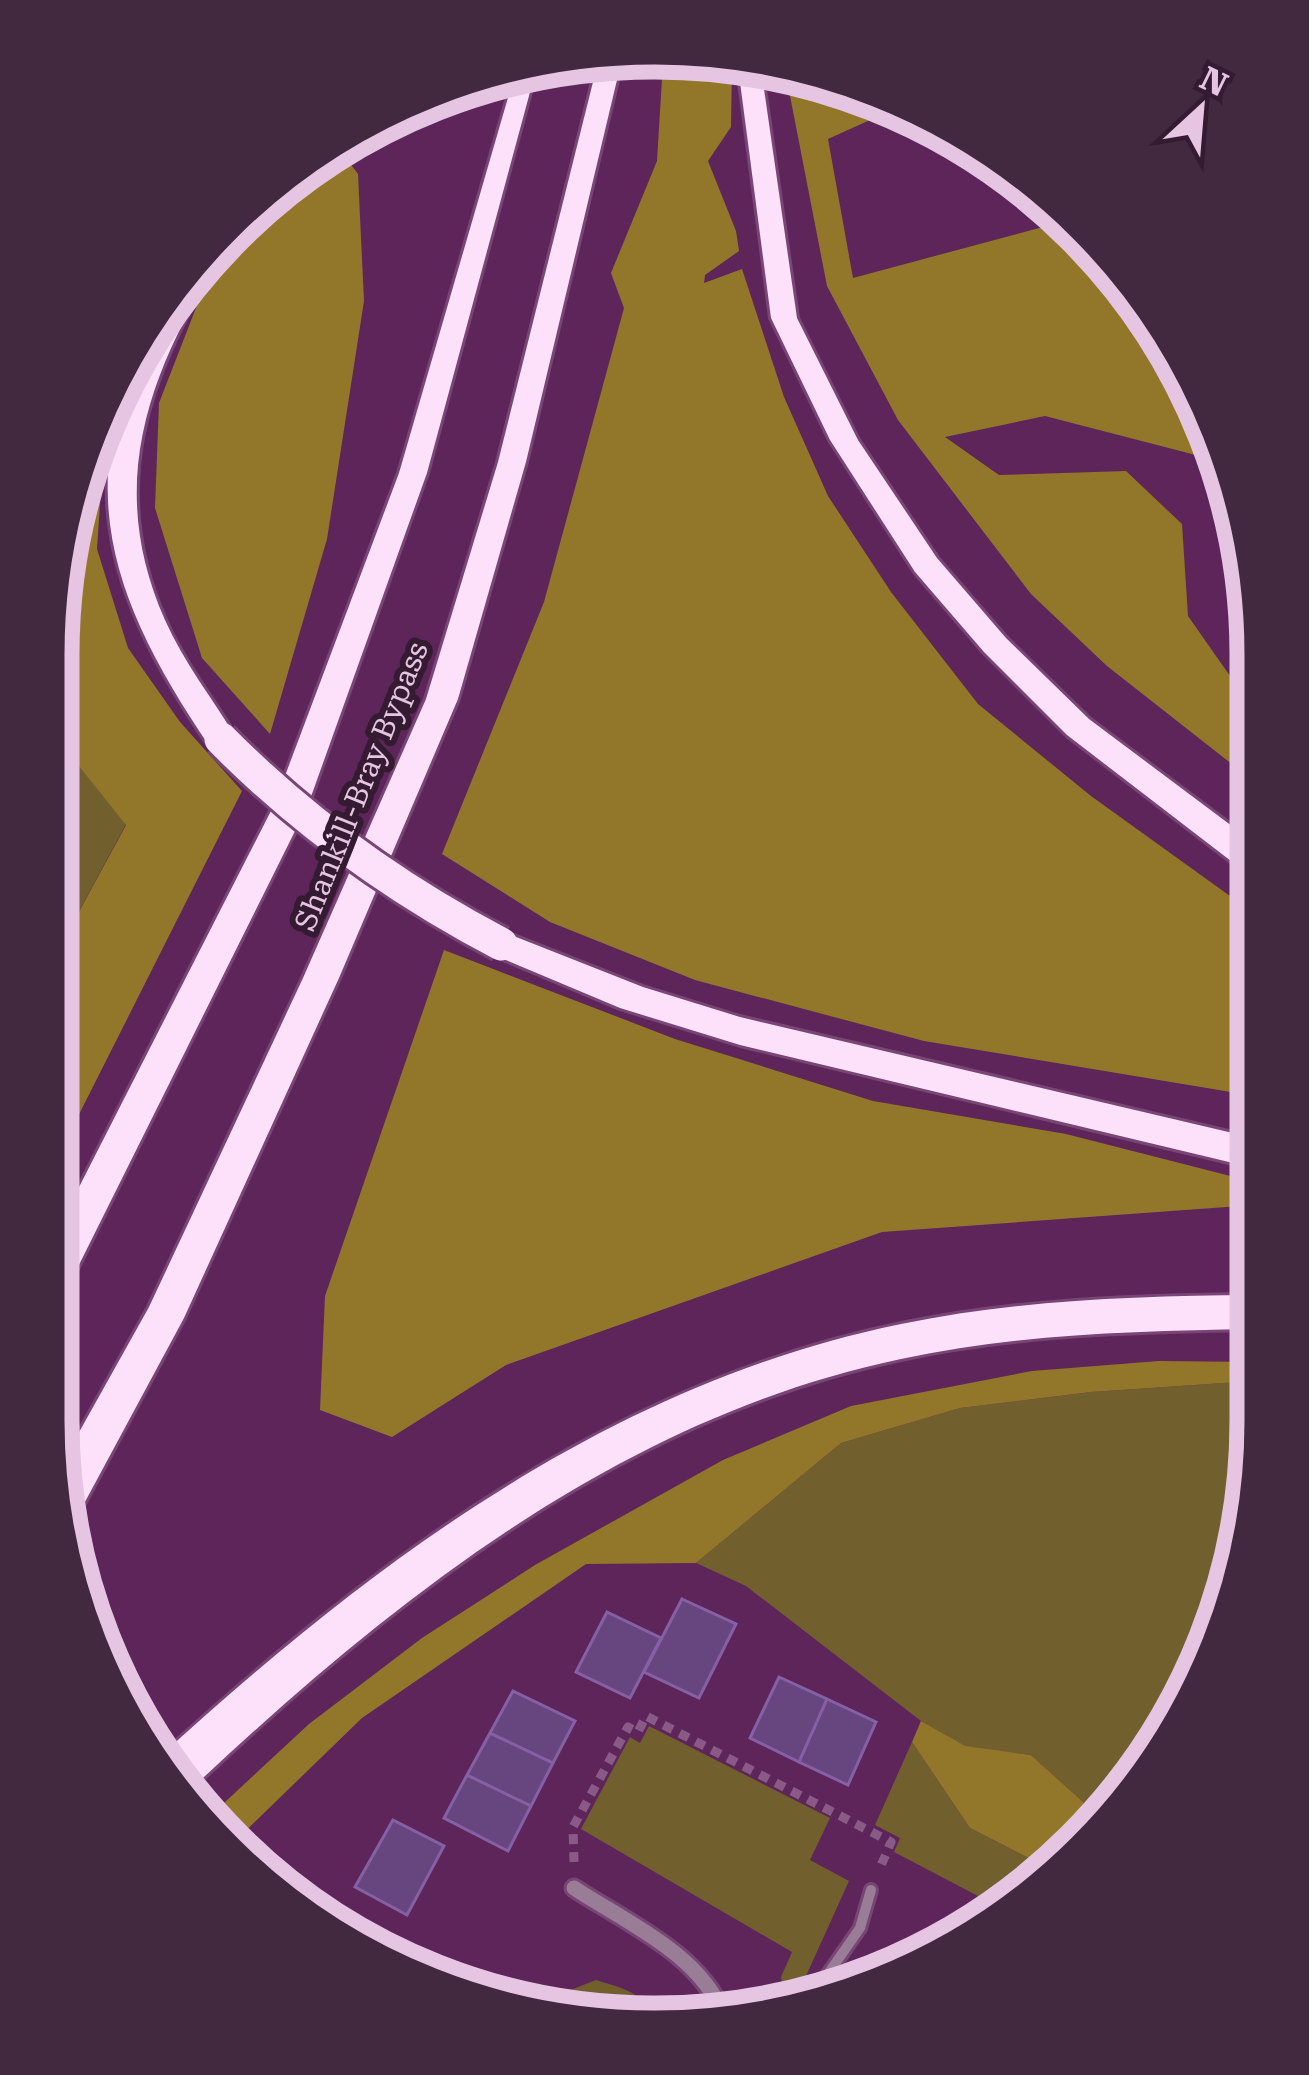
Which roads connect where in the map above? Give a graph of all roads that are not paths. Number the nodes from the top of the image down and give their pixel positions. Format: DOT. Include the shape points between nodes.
graph roads {
  1 [pos="607,74"];
  2 [pos="751,80"];
  3 [pos="522,88"];
  4 [pos="143,376"];
  5 [pos="1237,848"];
  6 [pos="1237,1149"];
  7 [pos="72,1239"];
  8 [pos="1237,1312"];
  9 [pos="75,1479"];
  10 [pos="184,1764"];
  11 [pos="574,1888"];
  12 [pos="872,1890"];
  13 [pos="826,1977"];
  14 [pos="720,1999"];
  1 -- 9 [label="highway, Shankill-Bray Bypass" via="512,461 442,699 164,1318"];
  2 -- 5 [label="highway" via="784,318 844,440 926,565 994,645 1078,728"];
  3 -- 7 [label="highway, Shankill-Bray Bypass" via="413,473 291,805"];
  4 -- 6 [label="highway, bridge" via="119,480 134,588 181,686 221,739 353,859 500,944 633,998 740,1031"];
  8 -- 10 [label="highway" via="990,1328 850,1353 665,1417 535,1485 377,1596"];
  11 -- 14 [label="street" via="686,1964"];
  12 -- 13 [label="lane" via="860,1928"];
}
